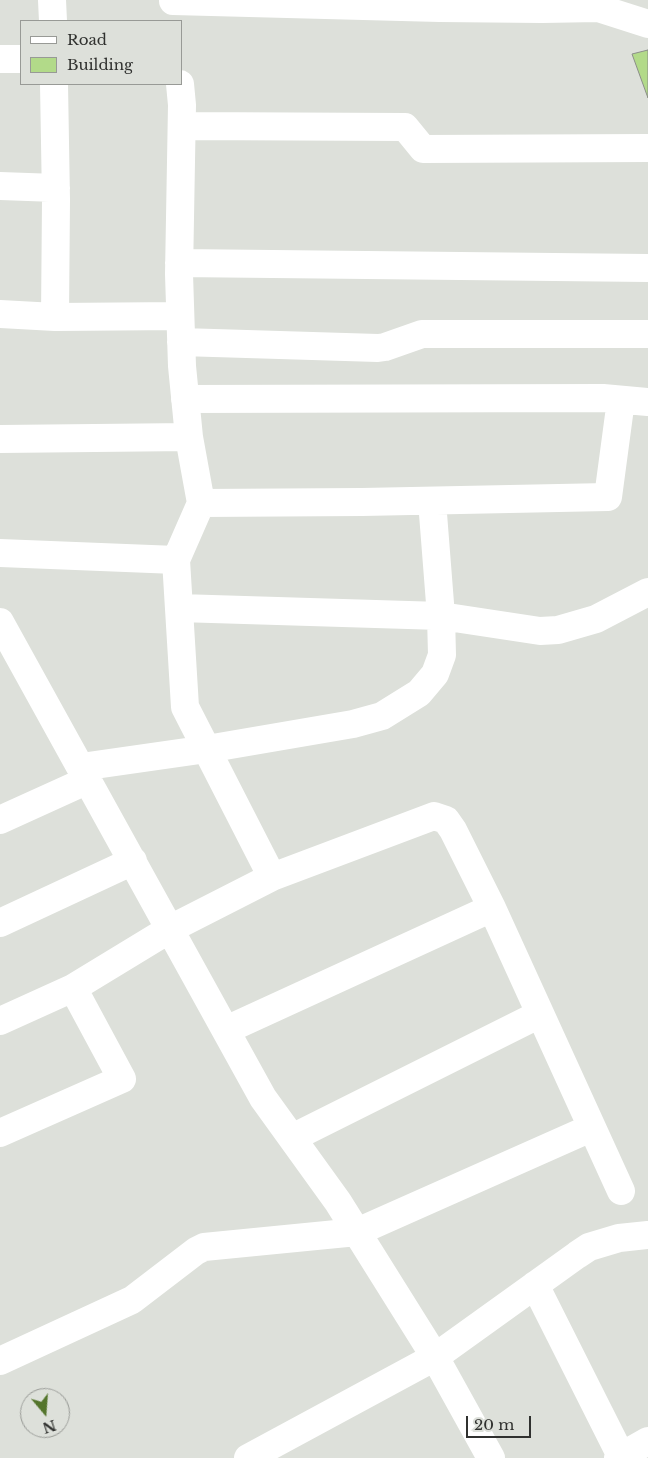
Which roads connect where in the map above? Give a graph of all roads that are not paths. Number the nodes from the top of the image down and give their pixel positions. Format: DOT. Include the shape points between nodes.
graph roads {
  1 [pos="52,0"];
  2 [pos="173,7"];
  3 [pos="53,20"];
  4 [pos="648,24"];
  5 [pos="0,59"];
  6 [pos="20,59"];
  7 [pos="54,85"];
  8 [pos="180,85"];
  9 [pos="182,126"];
  10 [pos="648,148"];
  11 [pos="0,186"];
  12 [pos="56,188"];
  13 [pos="179,263"];
  14 [pos="648,268"];
  15 [pos="0,314"];
  16 [pos="55,317"];
  17 [pos="180,329"];
  18 [pos="648,334"];
  19 [pos="185,399"];
  20 [pos="621,400"];
  21 [pos="648,402"];
  22 [pos="189,437"];
  23 [pos="0,439"];
  24 [pos="432,501"];
  25 [pos="200,503"];
  26 [pos="0,553"];
  27 [pos="176,560"];
  28 [pos="648,592"];
  29 [pos="179,608"];
  30 [pos="441,616"];
  31 [pos="0,622"];
  32 [pos="207,748"];
  33 [pos="84,774"];
  34 [pos="0,820"];
  35 [pos="133,861"];
  36 [pos="272,877"];
  37 [pos="492,908"];
  38 [pos="0,923"];
  39 [pos="170,929"];
  40 [pos="73,988"];
  41 [pos="540,1014"];
  42 [pos="0,1021"];
  43 [pos="226,1030"];
  44 [pos="591,1128"];
  45 [pos="0,1132"];
  46 [pos="292,1138"];
  47 [pos="621,1191"];
  48 [pos="357,1232"];
  49 [pos="647,1237"];
  50 [pos="535,1285"];
  51 [pos="435,1358"];
  52 [pos="0,1361"];
  53 [pos="648,1441"];
  54 [pos="621,1457"];
  55 [pos="248,1458"];
  56 [pos="491,1458"];
  1 -- 3 [label="street"];
  2 -- 4 [label="street" via="598,8"];
  5 -- 6 [label="street"];
  7 -- 12 [label="street"];
  8 -- 9 [label="street"];
  9 -- 10 [label="street" via="405,127 423,149"];
  9 -- 13 [label="street"];
  11 -- 12 [label="street"];
  12 -- 16 [label="street"];
  13 -- 14 [label="street"];
  13 -- 17 [label="street"];
  15 -- 16 [label="street"];
  16 -- 17 [label="street"];
  17 -- 18 [label="street" via="378,348 422,334"];
  17 -- 19 [label="street"];
  19 -- 20 [label="street"];
  19 -- 22 [label="street"];
  20 -- 21 [label="street"];
  20 -- 24 [label="street" via="608,498"];
  22 -- 23 [label="street"];
  22 -- 25 [label="street"];
  24 -- 25 [label="street"];
  24 -- 30 [label="street"];
  25 -- 27 [label="street"];
  26 -- 27 [label="street"];
  27 -- 29 [label="street"];
  28 -- 30 [label="street" via="596,619 558,630 540,631"];
  29 -- 30 [label="street"];
  29 -- 32 [label="street" via="186,707"];
  30 -- 32 [label="street" via="442,655 435,674 419,693 382,716 353,724"];
  31 -- 33 [label="street"];
  32 -- 33 [label="street"];
  32 -- 36 [label="street"];
  33 -- 34 [label="street"];
  33 -- 35 [label="street"];
  35 -- 38 [label="street"];
  35 -- 39 [label="street"];
  36 -- 37 [label="street" via="434,816 446,820 453,830"];
  36 -- 39 [label="street"];
  37 -- 41 [label="street"];
  37 -- 43 [label="street"];
  39 -- 40 [label="street"];
  39 -- 43 [label="street"];
  40 -- 42 [label="street"];
  40 -- 45 [label="street" via="122,1079"];
  41 -- 44 [label="street"];
  41 -- 46 [label="street"];
  43 -- 46 [label="street" via="263,1098"];
  44 -- 47 [label="street"];
  44 -- 48 [label="street"];
  46 -- 48 [label="street"];
  48 -- 51 [label="street"];
  48 -- 52 [label="street" via="204,1247 132,1300"];
  49 -- 50 [label="street" via="619,1238 589,1247"];
  50 -- 51 [label="street"];
  50 -- 54 [label="street"];
  51 -- 55 [label="street"];
  51 -- 56 [label="street"];
  53 -- 54 [label="street"];
}
